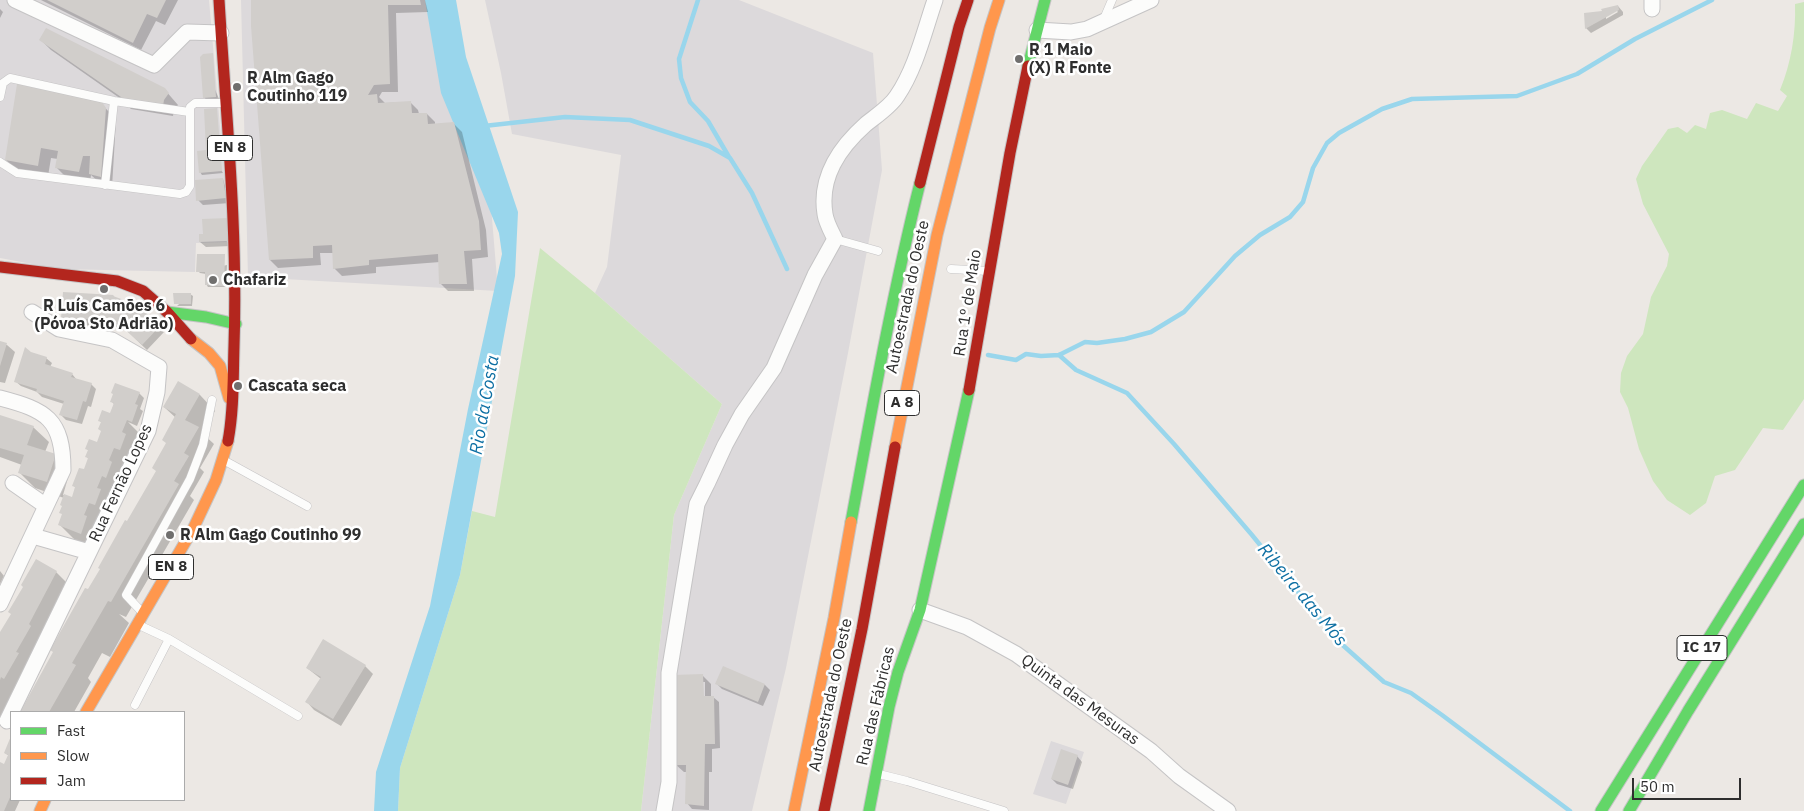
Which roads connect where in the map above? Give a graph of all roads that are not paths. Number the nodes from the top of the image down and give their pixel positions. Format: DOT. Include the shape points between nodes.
graph roads {
  1 [pos="15,0"];
  2 [pos="219,0"];
  3 [pos="935,0"];
  4 [pos="968,0"];
  5 [pos="999,0"];
  6 [pos="1045,0"];
  7 [pos="1112,0"];
  8 [pos="1151,0"];
  9 [pos="1103,23"];
  10 [pos="1037,30"];
  11 [pos="221,33"];
  12 [pos="0,76"];
  13 [pos="10,78"];
  14 [pos="0,97"];
  15 [pos="114,101"];
  16 [pos="226,102"];
  17 [pos="189,112"];
  18 [pos="0,162"];
  19 [pos="106,185"];
  20 [pos="835,239"];
  21 [pos="878,251"];
  22 [pos="0,267"];
  23 [pos="951,270"];
  24 [pos="989,271"];
  25 [pos="236,296"];
  26 [pos="32,312"];
  27 [pos="167,312"];
  28 [pos="206,316"];
  29 [pos="236,324"];
  30 [pos="219,332"];
  31 [pos="203,336"];
  32 [pos="189,337"];
  33 [pos="0,398"];
  34 [pos="212,400"];
  35 [pos="232,413"];
  36 [pos="223,460"];
  37 [pos="13,483"];
  38 [pos="1804,485"];
  39 [pos="46,506"];
  40 [pos="307,506"];
  41 [pos="1804,524"];
  42 [pos="33,536"];
  43 [pos="89,552"];
  44 [pos="0,604"];
  45 [pos="920,610"];
  46 [pos="144,614"];
  47 [pos="137,624"];
  48 [pos="169,639"];
  49 [pos="135,706"];
  50 [pos="12,711"];
  51 [pos="87,711"];
  52 [pos="10,715"];
  53 [pos="298,716"];
  54 [pos="7,721"];
  55 [pos="877,774"];
  56 [pos="664,811"];
  57 [pos="794,811"];
  58 [pos="824,811"];
  59 [pos="869,811"];
  60 [pos="1004,811"];
  61 [pos="1228,811"];
  62 [pos="1601,811"];
  63 [pos="1629,811"];
  1 -- 11 [label="street" via="154,65 187,32"];
  2 -- 11 [label="main road, EN 8"];
  3 -- 20 [label="street" via="912,69 896,98 862,127 830,168 824,192 825,216"];
  4 -- 57 [label="main road, Autoestrada do Oeste / A 8" via="908,232"];
  5 -- 58 [label="main road, Autoestrada do Oeste / A 8" via="937,235"];
  6 -- 10 [label="main road, Rua 1º de Maio"];
  7 -- 9 [label="lane"];
  8 -- 9 [label="street"];
  9 -- 10 [label="street" via="1072,32"];
  10 -- 24 [label="main road, Rua 1º de Maio"];
  11 -- 16 [label="main road, EN 8"];
  12 -- 13 [label="lane"];
  13 -- 14 [label="lane" via="3,83"];
  13 -- 15 [label="lane"];
  15 -- 17 [label="lane"];
  15 -- 19 [label="lane"];
  16 -- 17 [label="lane" via="195,103"];
  16 -- 25 [label="main road, EN 8" via="235,223"];
  17 -- 19 [label="lane" via="190,186 186,192 180,194"];
  18 -- 19 [label="lane" via="17,173"];
  20 -- 21 [label="lane"];
  20 -- 56 [label="street" via="815,275 778,360 725,444 697,504 669,673 669,782"];
  22 -- 27 [label="main road" via="117,281 144,291"];
  23 -- 24 [label="lane"];
  24 -- 45 [label="main road, Rua 1º de Maio" via="973,372"];
  25 -- 28 [label="main road"];
  25 -- 29 [label="main road, EN 8"];
  26 -- 43 [label="street, Rua Fernão Lopes" via="59,329 112,340 159,367 148,431"];
  27 -- 28 [label="main road"];
  27 -- 32 [label="main road"];
  28 -- 29 [label="main road"];
  29 -- 30 [label="main road"];
  29 -- 35 [label="main road, EN 8"];
  31 -- 32 [label="main road"];
  32 -- 35 [label="main road" via="220,366"];
  33 -- 39 [label="street" via="42,414 54,424 59,435 63,470"];
  34 -- 46 [label="lane" via="190,479 126,595"];
  35 -- 36 [label="main road, EN 8"];
  36 -- 40 [label="lane"];
  36 -- 46 [label="main road, EN 8" via="186,543"];
  37 -- 39 [label="street"];
  38 -- 62 [label="main road, IC 17"];
  39 -- 42 [label="street"];
  41 -- 63 [label="main road, IC 17"];
  42 -- 43 [label="street"];
  42 -- 44 [label="street"];
  43 -- 50 [label="street, Rua Fernão Lopes"];
  45 -- 55 [label="main road, Rua das Fábricas" via="898,672"];
  45 -- 61 [label="street, Quinta das Mesuras" via="967,627 1016,654"];
  46 -- 47 [label="main road, EN 8"];
  47 -- 48 [label="lane"];
  47 -- 51 [label="main road, EN 8"];
  48 -- 49 [label="lane"];
  48 -- 53 [label="lane"];
  52 -- 54 [label="street, Rua Fernão Lopes"];
  55 -- 59 [label="main road, Rua das Fábricas"];
  55 -- 60 [label="lane"];
}
